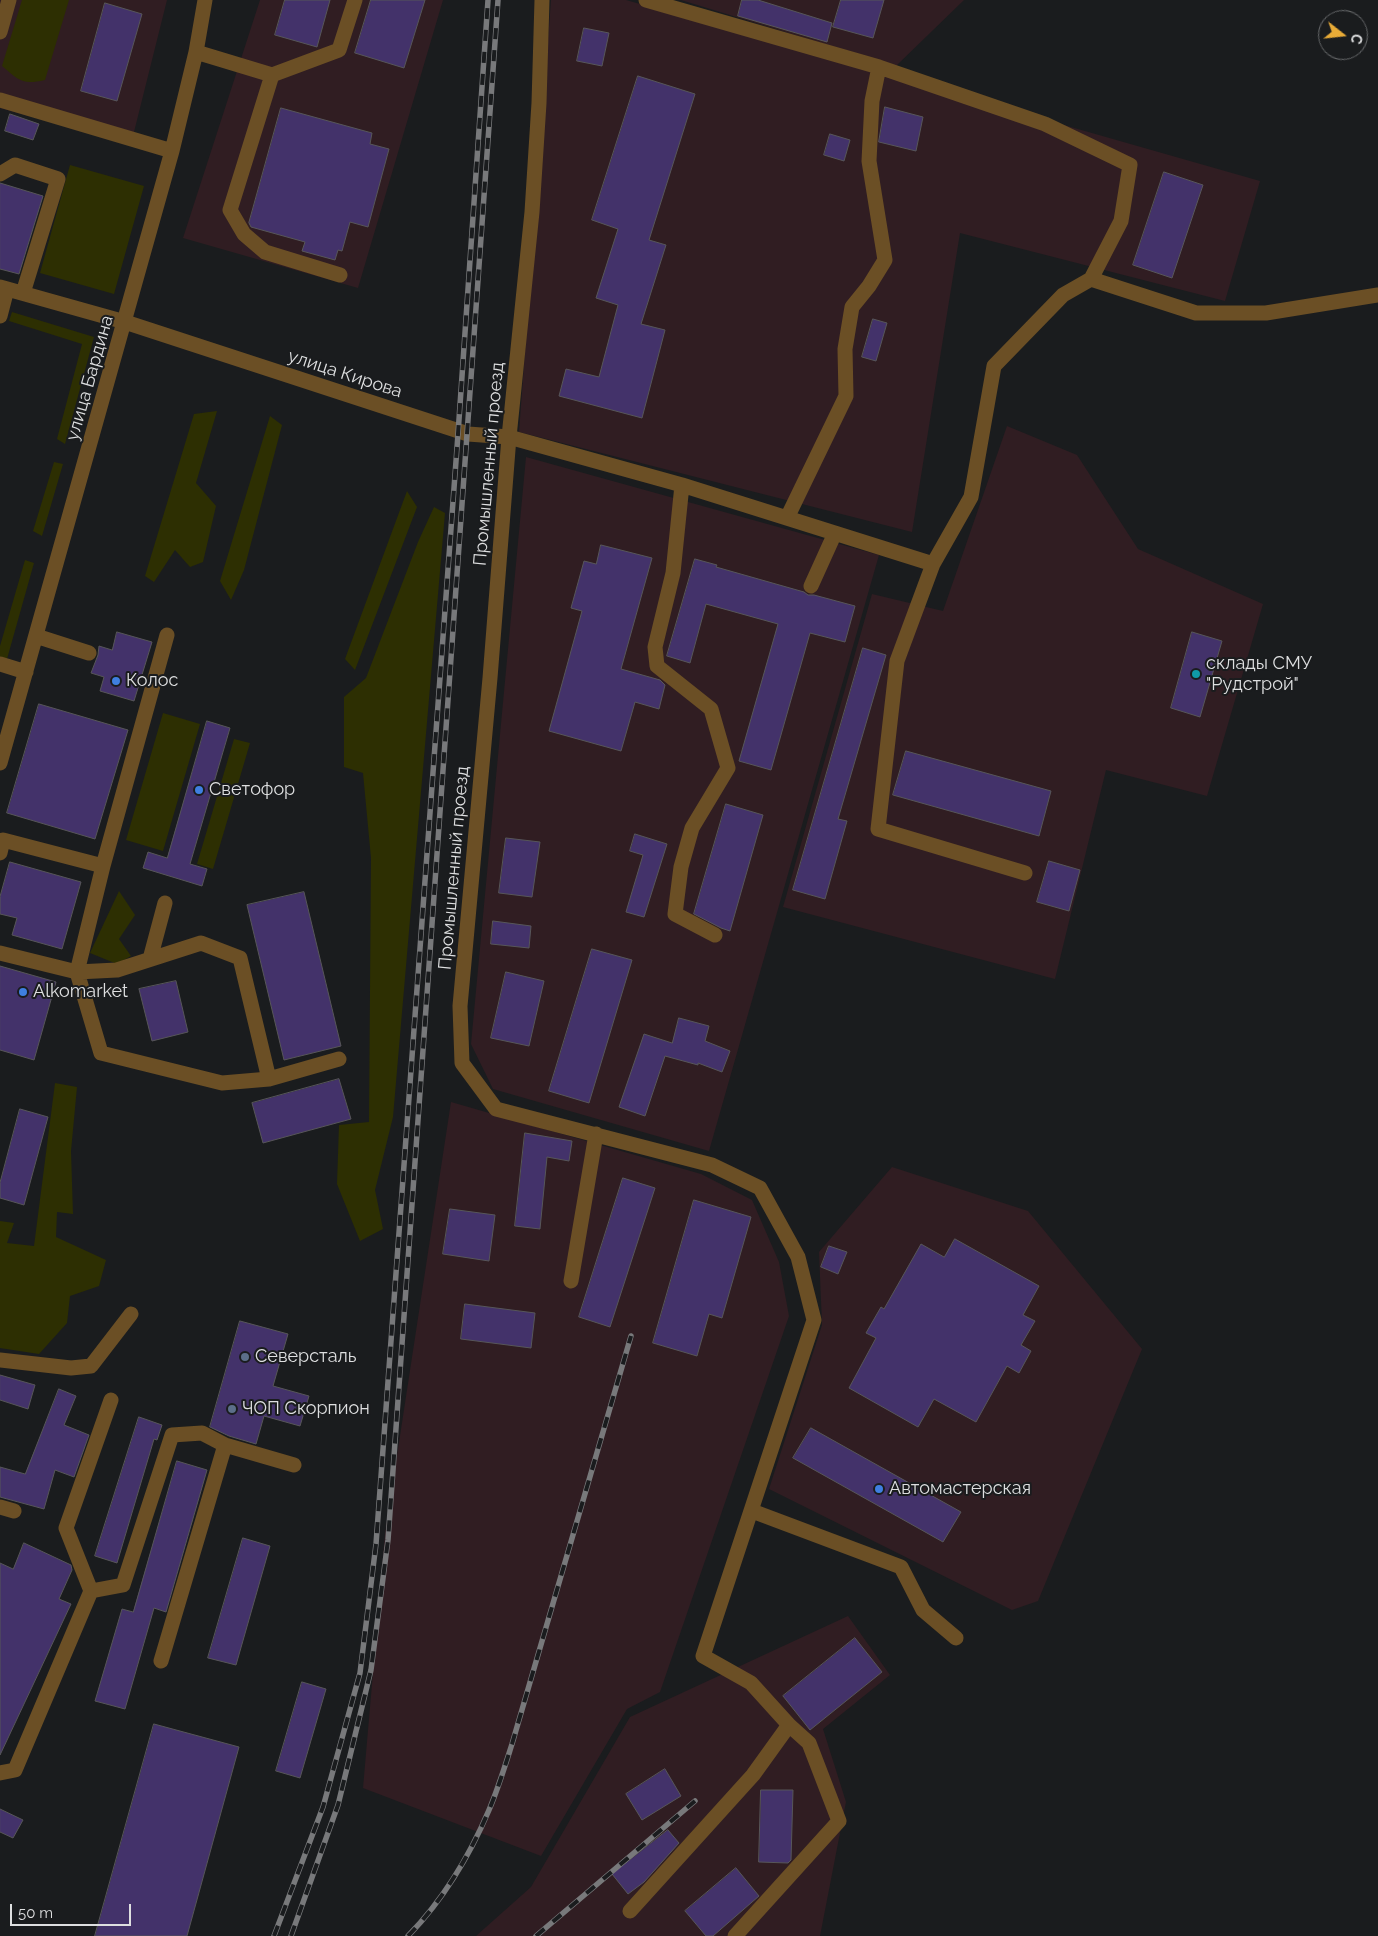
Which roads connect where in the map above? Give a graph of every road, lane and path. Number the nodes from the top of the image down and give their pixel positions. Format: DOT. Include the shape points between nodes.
graph roads {
  1 [pos="9,0"];
  2 [pos="205,0"];
  3 [pos="355,0"];
  4 [pos="542,0"];
  5 [pos="646,0"];
  6 [pos="0,32"];
  7 [pos="196,52"];
  8 [pos="879,67"];
  9 [pos="272,75"];
  10 [pos="0,100"];
  11 [pos="172,151"];
  12 [pos="0,174"];
  13 [pos="340,276"];
  14 [pos="1091,279"];
  15 [pos="4,288"];
  16 [pos="23,293"];
  17 [pos="1378,295"];
  18 [pos="0,316"];
  19 [pos="125,322"];
  20 [pos="509,437"];
  21 [pos="682,485"];
  22 [pos="787,518"];
  23 [pos="835,533"];
  24 [pos="933,564"];
  25 [pos="811,586"];
  26 [pos="167,635"];
  27 [pos="36,636"];
  28 [pos="89,653"];
  29 [pos="0,664"];
  30 [pos="26,672"];
  31 [pos="0,763"];
  32 [pos="0,853"];
  33 [pos="103,866"];
  34 [pos="1025,872"];
  35 [pos="165,903"];
  36 [pos="715,935"];
  37 [pos="0,954"];
  38 [pos="150,959"];
  39 [pos="77,972"];
  40 [pos="339,1060"];
  41 [pos="269,1079"];
  42 [pos="596,1134"];
  43 [pos="571,1281"];
  44 [pos="131,1314"];
  45 [pos="0,1360"];
  46 [pos="112,1400"];
  47 [pos="225,1445"];
  48 [pos="294,1465"];
  49 [pos="752,1511"];
  50 [pos="91,1591"];
  51 [pos="956,1638"];
  52 [pos="161,1661"];
  53 [pos="789,1725"];
  54 [pos="0,1773"];
  55 [pos="630,1911"];
  56 [pos="734,1936"];
  1 -- 6 [label="street"];
  2 -- 7 [label="street, улица Бардина"];
  3 -- 9 [label="street" via="340,50"];
  4 -- 20 [label="street, Промышленный проезд" via="532,202"];
  5 -- 8 [label="street"];
  7 -- 9 [label="street"];
  7 -- 11 [label="street, улица Бардина"];
  8 -- 14 [label="street" via="1045,124 1130,165 1120,221"];
  8 -- 22 [label="street" via="872,101 869,161 885,260 852,307 845,349 846,396"];
  9 -- 13 [label="street" via="230,210 244,234 265,252"];
  10 -- 11 [label="street"];
  11 -- 19 [label="street, улица Бардина"];
  12 -- 16 [label="street" via="14,165 58,179"];
  14 -- 17 [label="street" via="1196,313 1266,313"];
  14 -- 24 [label="street" via="1064,295 994,366 971,497"];
  15 -- 16 [label="street, улица Кирова"];
  15 -- 18 [label="street"];
  16 -- 19 [label="street, улица Кирова"];
  19 -- 20 [label="street, улица Кирова" via="468,434"];
  19 -- 27 [label="street, улица Бардина"];
  20 -- 21 [label="street, улица Кирова"];
  20 -- 42 [label="street, Промышленный проезд" via="460,1006 462,1063 496,1109"];
  21 -- 22 [label="street, улица Кирова"];
  21 -- 36 [label="street" via="672,573 656,647 657,666 711,708 728,768 692,828 681,867 676,914"];
  22 -- 23 [label="street, улица Кирова"];
  23 -- 24 [label="street, улица Кирова"];
  23 -- 25 [label="street"];
  24 -- 34 [label="street" via="897,661 878,829"];
  26 -- 33 [label="street"];
  27 -- 28 [label="street"];
  27 -- 30 [label="street, улица Бардина"];
  29 -- 30 [label="street"];
  30 -- 31 [label="street, улица Бардина"];
  32 -- 33 [label="street" via="3,840"];
  33 -- 39 [label="street"];
  35 -- 38 [label="street"];
  37 -- 39 [label="street"];
  38 -- 39 [label="street" via="117,970"];
  38 -- 41 [label="street" via="201,942 240,958"];
  39 -- 41 [label="street" via="101,1053 222,1083"];
  40 -- 41 [label="street"];
  42 -- 43 [label="street"];
  42 -- 49 [label="street, Промышленный проезд" via="712,1165 760,1188 798,1258 814,1320"];
  44 -- 45 [label="street" via="91,1366 71,1368"];
  46 -- 50 [label="street" via="66,1528"];
  47 -- 48 [label="street"];
  47 -- 50 [label="street" via="202,1433 172,1435 123,1585"];
  47 -- 52 [label="street"];
  49 -- 51 [label="street" via="901,1566 923,1610"];
  49 -- 53 [label="street, Промышленный проезд" via="703,1656 751,1683"];
  50 -- 54 [label="street" via="15,1770"];
  53 -- 55 [label="street" via="753,1774"];
  53 -- 56 [label="street" via="809,1743 839,1820"];
}
